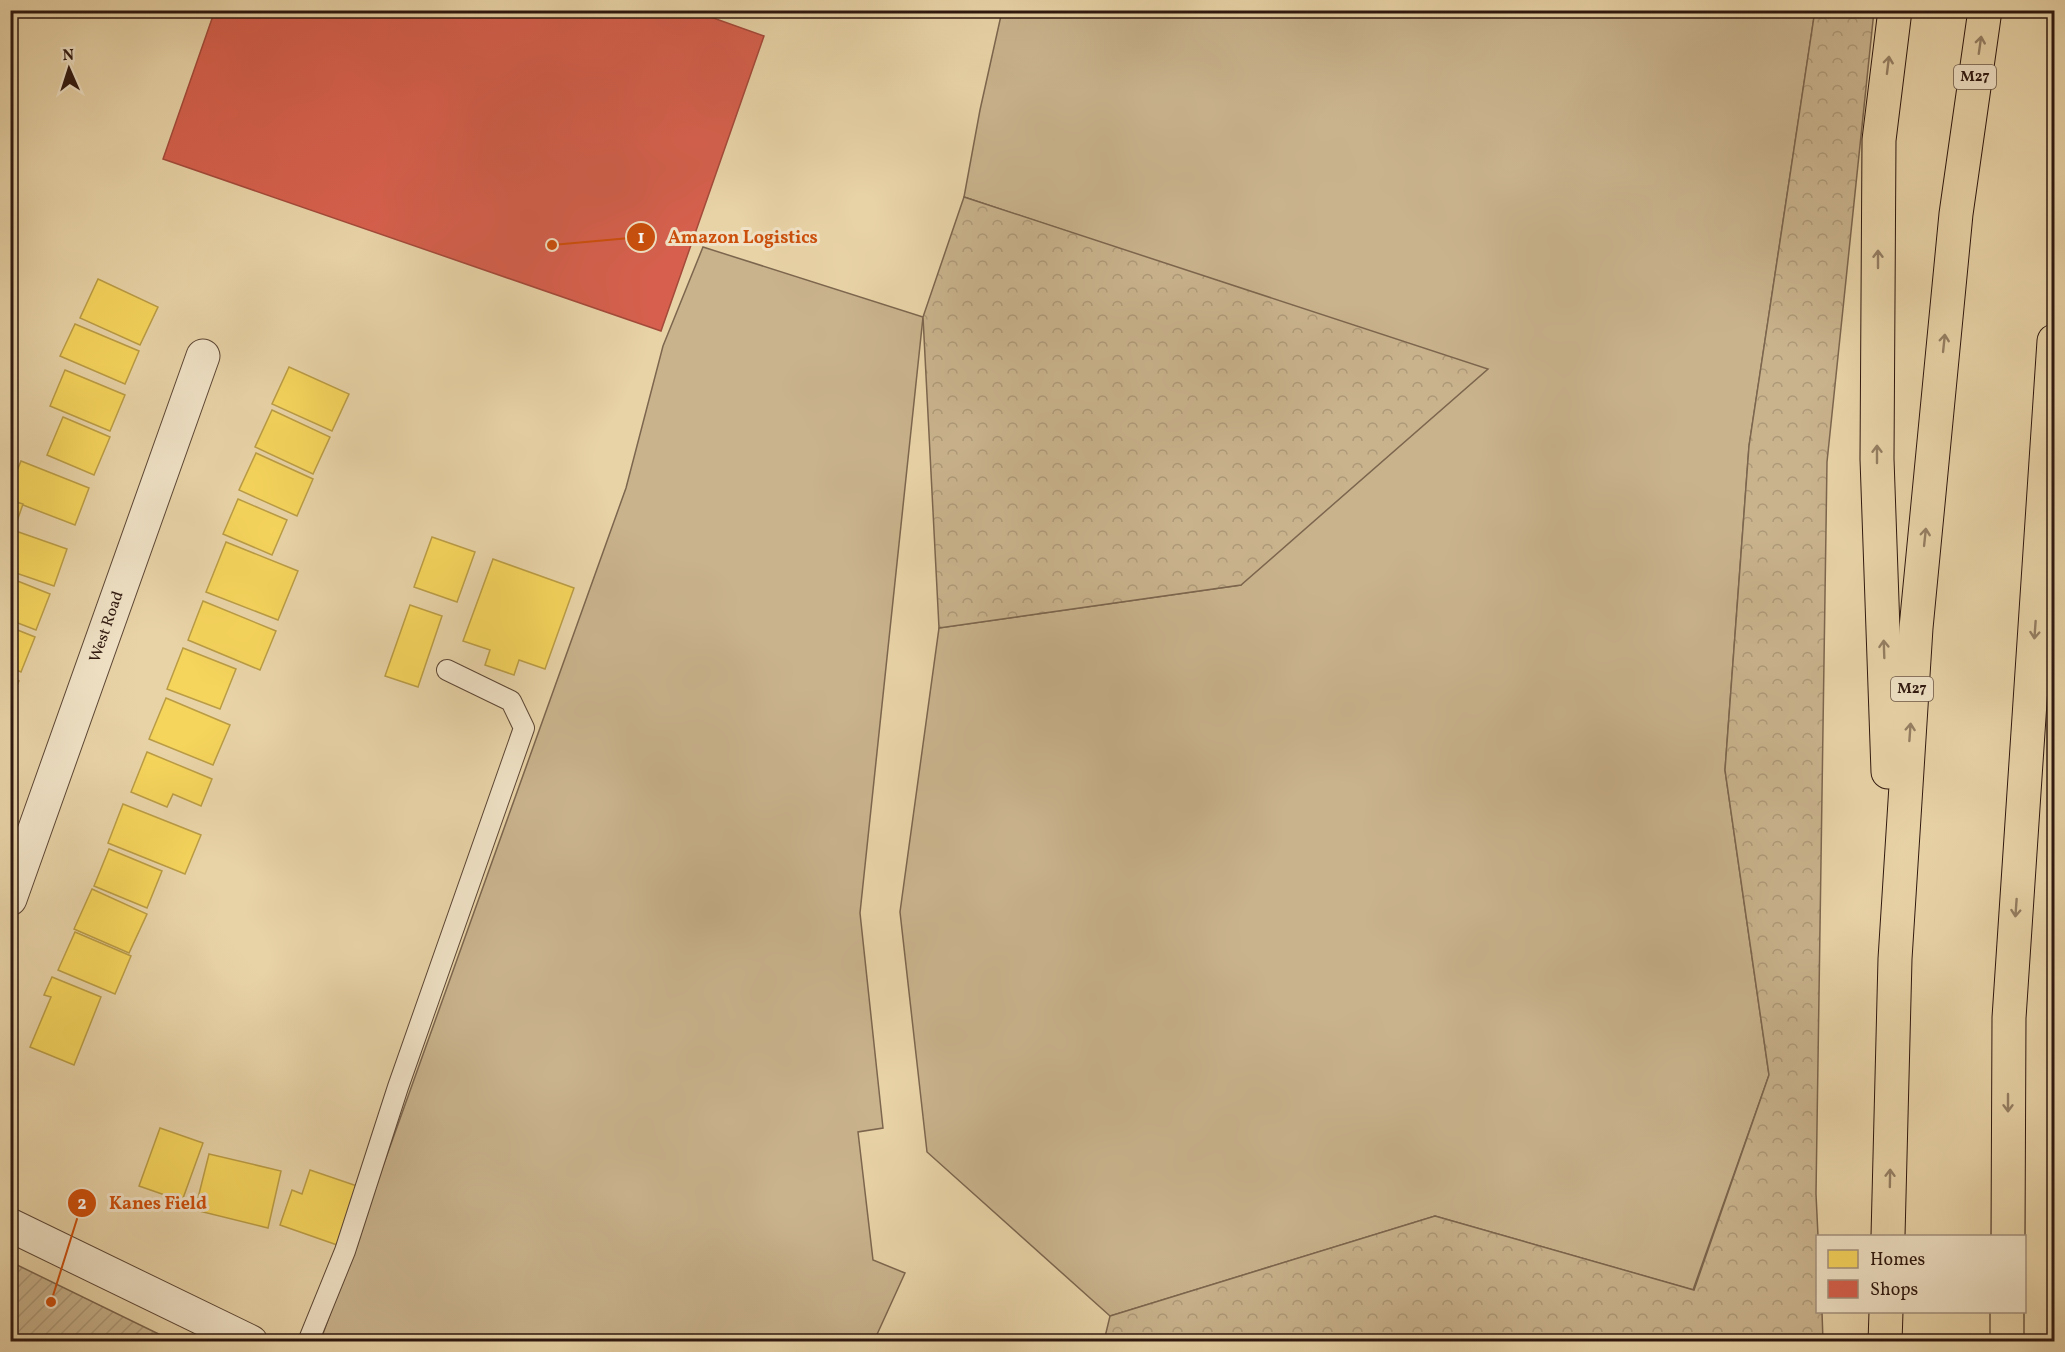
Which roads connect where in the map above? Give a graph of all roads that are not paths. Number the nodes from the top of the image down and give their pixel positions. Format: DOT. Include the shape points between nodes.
graph roads {
  1 [pos="1895,10"];
  2 [pos="1985,10"];
  3 [pos="2055,341"];
  4 [pos="203,356"];
  5 [pos="447,670"];
  6 [pos="2055,678"];
  7 [pos="2019,858"];
  8 [pos="10,899"];
  9 [pos="1895,959"];
  10 [pos="10,1225"];
  11 [pos="1888,1235"];
  12 [pos="2008,1235"];
  13 [pos="1886,1313"];
  14 [pos="2007,1313"];
  15 [pos="251,1341"];
  16 [pos="308,1341"];
  17 [pos="1885,1341"];
  18 [pos="2007,1341"];
  9 -- 1 [label="highway, M27, one-way" via="1877,459 1879,140"];
  9 -- 2 [label="highway, M27, one-way" via="1916,628 1956,214"];
  3 -- 7 [label="highway, one-way"];
  4 -- 8 [label="street, West Road"];
  5 -- 16 [label="lane" via="512,701 524,728 345,1251"];
  6 -- 7 [label="highway"];
  7 -- 12 [label="highway, one-way" via="2009,1018"];
  11 -- 9 [label="highway, M27, one-way"];
  10 -- 15 [label="street"];
  13 -- 17 [label="highway"];
  14 -- 18 [label="highway"];
}
